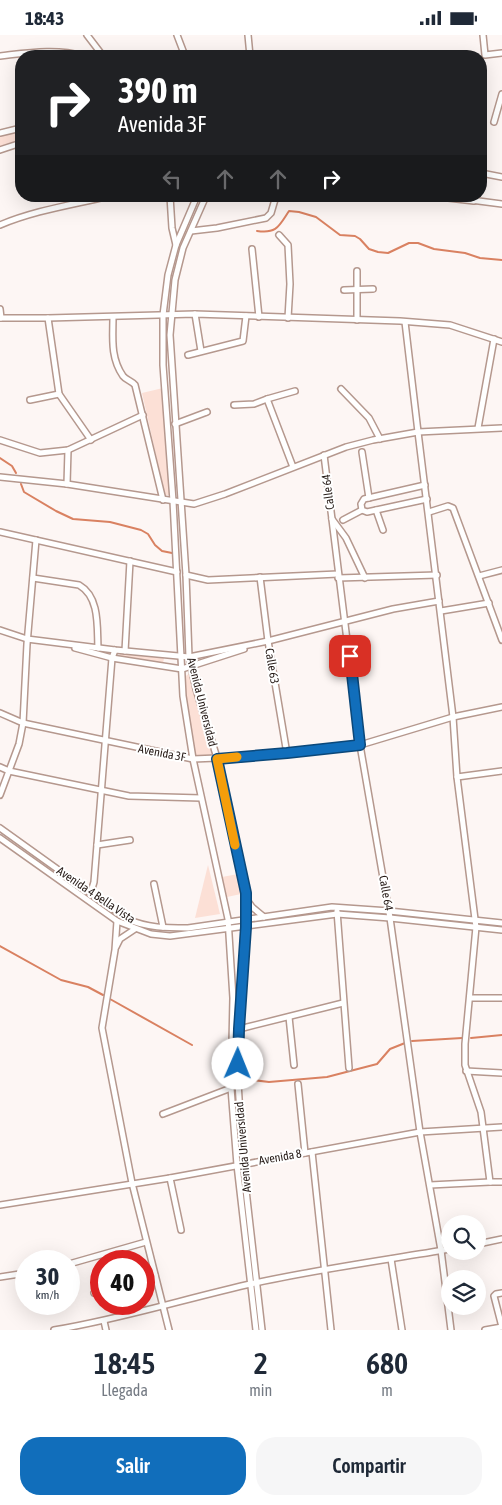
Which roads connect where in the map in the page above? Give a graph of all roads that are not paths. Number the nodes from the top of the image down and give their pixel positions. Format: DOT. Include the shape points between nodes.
graph roads {
  1 [pos="87,35"];
  2 [pos="177,35"];
  3 [pos="248,35"];
  4 [pos="483,35"];
  5 [pos="98,50"];
  6 [pos="183,50"];
  7 [pos="249,50"];
  8 [pos="484,50"];
  9 [pos="502,53"];
  10 [pos="15,54"];
  11 [pos="487,55"];
  12 [pos="0,56"];
  13 [pos="502,94"];
  14 [pos="500,105"];
  15 [pos="494,122"];
  16 [pos="15,129"];
  17 [pos="0,133"];
  18 [pos="15,145"];
  19 [pos="0,151"];
  20 [pos="487,174"];
  21 [pos="502,177"];
  22 [pos="80,202"];
  23 [pos="170,202"];
  24 [pos="194,202"];
  25 [pos="203,202"];
  26 [pos="274,202"];
  27 [pos="481,202"];
  28 [pos="502,205"];
  29 [pos="0,225"];
  30 [pos="191,231"];
  31 [pos="279,235"];
  32 [pos="176,245"];
  33 [pos="252,249"];
  34 [pos="357,271"];
  35 [pos="357,289"];
  36 [pos="373,289"];
  37 [pos="344,290"];
  38 [pos="0,309"];
  39 [pos="195,314"];
  40 [pos="163,315"];
  41 [pos="170,315"];
  42 [pos="246,316"];
  43 [pos="113,317"];
  44 [pos="259,317"];
  45 [pos="1,318"];
  46 [pos="48,318"];
  47 [pos="288,318"];
  48 [pos="356,320"];
  49 [pos="405,322"];
  50 [pos="494,339"];
  51 [pos="502,342"];
  52 [pos="201,351"];
  53 [pos="188,355"];
  54 [pos="341,389"];
  55 [pos="295,391"];
  56 [pos="59,394"];
  57 [pos="267,399"];
  58 [pos="30,400"];
  59 [pos="234,405"];
  60 [pos="207,412"];
  61 [pos="143,415"];
  62 [pos="175,424"];
  63 [pos="478,428"];
  64 [pos="502,428"];
  65 [pos="418,432"];
  66 [pos="380,439"];
  67 [pos="91,440"];
  68 [pos="0,441"];
  69 [pos="68,450"];
  70 [pos="362,452"];
  71 [pos="324,455"];
  72 [pos="293,467"];
  73 [pos="0,477"];
  74 [pos="67,483"];
  75 [pos="425,485"];
  76 [pos="369,498"];
  77 [pos="427,499"];
  78 [pos="163,500"];
  79 [pos="173,501"];
  80 [pos="180,503"];
  81 [pos="362,510"];
  82 [pos="376,510"];
  83 [pos="428,512"];
  84 [pos="331,518"];
  85 [pos="343,520"];
  86 [pos="383,530"];
  87 [pos="0,532"];
  88 [pos="36,540"];
  89 [pos="130,561"];
  90 [pos="502,570"];
  91 [pos="177,572"];
  92 [pos="186,575"];
  93 [pos="437,575"];
  94 [pos="478,575"];
  95 [pos="338,576"];
  96 [pos="260,577"];
  97 [pos="33,578"];
  98 [pos="365,578"];
  99 [pos="440,601"];
  100 [pos="489,603"];
  101 [pos="441,611"];
  102 [pos="346,621"];
  103 [pos="0,630"];
  104 [pos="27,639"];
  105 [pos="502,640"];
  106 [pos="268,641"];
  107 [pos="58,643"];
  108 [pos="98,648"];
  109 [pos="115,650"];
  110 [pos="125,651"];
  111 [pos="181,657"];
  112 [pos="189,657"];
  113 [pos="112,658"];
  114 [pos="191,667"];
  115 [pos="182,669"];
  116 [pos="502,707"];
  117 [pos="0,713"];
  118 [pos="453,717"];
  119 [pos="23,723"];
  120 [pos="105,741"];
  121 [pos="360,745"];
  122 [pos="287,753"];
  123 [pos="193,759"];
  124 [pos="217,759"];
  125 [pos="0,767"];
  126 [pos="9,771"];
  127 [pos="502,771"];
  128 [pos="457,777"];
  129 [pos="101,789"];
  130 [pos="0,795"];
  131 [pos="201,798"];
  132 [pos="0,828"];
  133 [pos="0,838"];
  134 [pos="130,840"];
  135 [pos="96,845"];
  136 [pos="42,858"];
  137 [pos="37,864"];
  138 [pos="154,884"];
  139 [pos="92,893"];
  140 [pos="245,897"];
  141 [pos="87,899"];
  142 [pos="337,907"];
  143 [pos="389,911"];
  144 [pos="337,914"];
  145 [pos="264,917"];
  146 [pos="390,918"];
  147 [pos="245,920"];
  148 [pos="117,921"];
  149 [pos="228,921"];
  150 [pos="475,921"];
  151 [pos="502,923"];
  152 [pos="163,927"];
  153 [pos="246,927"];
  154 [pos="476,927"];
  155 [pos="135,929"];
  156 [pos="229,929"];
  157 [pos="502,930"];
  158 [pos="115,950"];
  159 [pos="470,998"];
  160 [pos="502,998"];
  161 [pos="343,1003"];
  162 [pos="289,1017"];
  163 [pos="239,1029"];
  164 [pos="294,1065"];
  165 [pos="349,1067"];
  166 [pos="466,1071"];
  167 [pos="502,1073"];
  168 [pos="298,1084"];
  169 [pos="231,1088"];
  170 [pos="163,1114"];
  171 [pos="502,1127"];
  172 [pos="484,1128"];
  173 [pos="420,1132"];
  174 [pos="312,1152"];
  175 [pos="305,1153"];
  176 [pos="240,1164"];
  177 [pos="170,1178"];
  178 [pos="490,1182"];
  179 [pos="502,1182"];
  180 [pos="132,1183"];
  181 [pos="430,1185"];
  182 [pos="0,1205"];
  183 [pos="181,1230"];
  184 [pos="502,1239"];
  185 [pos="146,1242"];
  186 [pos="486,1242"];
  187 [pos="148,1250"];
  188 [pos="441,1250"];
  189 [pos="392,1259"];
  190 [pos="80,1260"];
  191 [pos="442,1260"];
  192 [pos="323,1269"];
  193 [pos="15,1275"];
  194 [pos="0,1277"];
  195 [pos="155,1279"];
  196 [pos="254,1283"];
  197 [pos="502,1293"];
  198 [pos="162,1306"];
  199 [pos="104,1321"];
  200 [pos="502,1327"];
  201 [pos="54,1330"];
  202 [pos="106,1330"];
  203 [pos="169,1330"];
  204 [pos="256,1330"];
  205 [pos="262,1330"];
  206 [pos="331,1330"];
  207 [pos="402,1330"];
  208 [pos="451,1330"];
  209 [pos="485,1330"];
  1 -- 5 [label="street"];
  2 -- 6 [label="street"];
  3 -- 7 [label="street"];
  4 -- 8 [label="street"];
  9 -- 11 [label="street"];
  10 -- 12 [label="street"];
  13 -- 14 [label="street"];
  14 -- 15 [label="street"];
  16 -- 17 [label="street"];
  18 -- 19 [label="street"];
  20 -- 21 [label="street"];
  22 -- 29 [label="street" via="23,215"];
  23 -- 32 [label="street"];
  24 -- 32 [label="street, Avenida Universidad"];
  25 -- 30 [label="street, Avenida Universidad"];
  26 -- 30 [label="street" via="266,218"];
  27 -- 28 [label="street"];
  30 -- 41 [label="street, Avenida Universidad" via="175,280"];
  31 -- 47 [label="street" via="288,245"];
  32 -- 40 [label="street, Avenida Universidad"];
  33 -- 44 [label="street"];
  34 -- 35 [label="street"];
  35 -- 36 [label="street"];
  35 -- 37 [label="street"];
  35 -- 48 [label="street"];
  38 -- 45 [label="street"];
  39 -- 41 [label="street"];
  39 -- 42 [label="street"];
  39 -- 52 [label="street"];
  40 -- 41 [label="street"];
  40 -- 43 [label="street"];
  40 -- 79 [label="street, Avenida Universidad" via="163,365"];
  41 -- 62 [label="street, Avenida Universidad"];
  42 -- 44 [label="street"];
  42 -- 52 [label="street" via="243,341"];
  43 -- 46 [label="street"];
  43 -- 61 [label="street" via="114,357 122,375 135,385"];
  44 -- 47 [label="street"];
  45 -- 46 [label="street"];
  46 -- 56 [label="street"];
  47 -- 48 [label="street"];
  48 -- 49 [label="street"];
  49 -- 50 [label="street" via="450,325"];
  49 -- 65 [label="street"];
  50 -- 51 [label="street"];
  50 -- 63 [label="street"];
  52 -- 53 [label="street"];
  54 -- 66 [label="street" via="369,418"];
  55 -- 57 [label="street"];
  56 -- 58 [label="street"];
  56 -- 67 [label="street"];
  57 -- 59 [label="street" via="254,404"];
  57 -- 72 [label="street"];
  60 -- 62 [label="street"];
  61 -- 67 [label="street"];
  61 -- 78 [label="street"];
  62 -- 80 [label="street, Avenida Universidad"];
  63 -- 64 [label="street"];
  63 -- 65 [label="street"];
  65 -- 66 [label="street"];
  65 -- 75 [label="street"];
  66 -- 71 [label="street"];
  67 -- 69 [label="street"];
  68 -- 69 [label="street" via="40,453"];
  69 -- 74 [label="street"];
  70 -- 76 [label="street"];
  71 -- 72 [label="street"];
  71 -- 84 [label="street, Calle 64"];
  72 -- 80 [label="street" via="198,503"];
  73 -- 74 [label="street"];
  74 -- 78 [label="street"];
  75 -- 76 [label="street"];
  75 -- 77 [label="street"];
  76 -- 81 [label="street" via="362,501"];
  77 -- 82 [label="street"];
  77 -- 83 [label="street"];
  78 -- 79 [label="street"];
  79 -- 80 [label="street"];
  79 -- 91 [label="street, Avenida Universidad"];
  80 -- 92 [label="street, Avenida Universidad"];
  81 -- 82 [label="street"];
  81 -- 85 [label="street"];
  82 -- 86 [label="street"];
  83 -- 93 [label="street"];
  83 -- 94 [label="street" via="448,506 453,508"];
  84 -- 95 [label="street, Calle 64"];
  84 -- 98 [label="street" via="346,538"];
  87 -- 88 [label="street"];
  88 -- 89 [label="street"];
  88 -- 97 [label="street"];
  89 -- 91 [label="street"];
  89 -- 110 [label="street"];
  90 -- 94 [label="street"];
  91 -- 111 [label="street, Avenida Universidad"];
  92 -- 96 [label="street" via="208,580"];
  92 -- 112 [label="street, Avenida Universidad"];
  93 -- 98 [label="street"];
  93 -- 99 [label="street"];
  94 -- 100 [label="street"];
  95 -- 96 [label="street"];
  95 -- 98 [label="street"];
  95 -- 102 [label="street, Calle 64"];
  96 -- 106 [label="street, Calle 63"];
  97 -- 104 [label="street"];
  97 -- 108 [label="street" via="85,588 92,597 97,615"];
  99 -- 101 [label="street"];
  99 -- 102 [label="street"];
  100 -- 101 [label="street"];
  100 -- 105 [label="street"];
  101 -- 118 [label="street"];
  102 -- 106 [label="street"];
  102 -- 121 [label="street, Calle 64"];
  103 -- 104 [label="street"];
  104 -- 107 [label="street"];
  104 -- 119 [label="street"];
  106 -- 112 [label="street"];
  106 -- 114 [label="street"];
  106 -- 122 [label="street, Calle 63"];
  107 -- 108 [label="street"];
  107 -- 113 [label="street"];
  108 -- 109 [label="street"];
  109 -- 110 [label="street"];
  109 -- 113 [label="street"];
  110 -- 111 [label="street"];
  111 -- 112 [label="street"];
  111 -- 115 [label="street, Avenida Universidad"];
  112 -- 114 [label="street, Avenida Universidad"];
  113 -- 115 [label="street"];
  113 -- 120 [label="street"];
  114 -- 115 [label="street"];
  114 -- 124 [label="street, Avenida Universidad"];
  115 -- 123 [label="street, Avenida Universidad"];
  116 -- 118 [label="street, Avenida 3F"];
  117 -- 119 [label="street, Avenida 3F"];
  118 -- 121 [label="street, Avenida 3F"];
  118 -- 128 [label="street"];
  119 -- 120 [label="street, Avenida 3F"];
  119 -- 126 [label="street"];
  120 -- 123 [label="street, Avenida 3F"];
  120 -- 129 [label="street"];
  121 -- 122 [label="street, Avenida 3F"];
  121 -- 143 [label="street, Calle 64"];
  122 -- 124 [label="street, Avenida 3F"];
  123 -- 124 [label="street, Avenida 3F"];
  123 -- 131 [label="street, Avenida Universidad"];
  124 -- 140 [label="street, Avenida Universidad"];
  125 -- 126 [label="street"];
  126 -- 129 [label="street"];
  126 -- 130 [label="street"];
  127 -- 128 [label="street"];
  128 -- 150 [label="street"];
  129 -- 131 [label="street" via="129,795"];
  129 -- 135 [label="street"];
  131 -- 149 [label="street, Avenida Universidad"];
  132 -- 136 [label="street, Avenida 4 Bella Vista"];
  133 -- 137 [label="street, Avenida 4 Bella Vista"];
  134 -- 135 [label="street"];
  135 -- 139 [label="street"];
  136 -- 137 [label="street"];
  136 -- 139 [label="street, Avenida 4 Bella Vista"];
  137 -- 141 [label="street, Avenida 4 Bella Vista"];
  138 -- 152 [label="street"];
  139 -- 141 [label="street"];
  139 -- 152 [label="street, Avenida 4 Bella Vista" via="127,919"];
  140 -- 145 [label="street"];
  140 -- 147 [label="street, Avenida Universidad"];
  141 -- 148 [label="street, Avenida 4 Bella Vista"];
  142 -- 143 [label="street, Avenida 4 Bella Vista"];
  142 -- 144 [label="street"];
  142 -- 145 [label="street, Avenida 4 Bella Vista"];
  143 -- 146 [label="street, Calle 64"];
  143 -- 150 [label="street, Avenida 4 Bella Vista"];
  144 -- 146 [label="street, Avenida 4 Bella Vista"];
  144 -- 153 [label="street, Avenida 4 Bella Vista"];
  144 -- 161 [label="street"];
  145 -- 147 [label="street, Avenida 4 Bella Vista"];
  146 -- 154 [label="street, Avenida 4 Bella Vista"];
  146 -- 173 [label="street, Calle 64"];
  147 -- 149 [label="street, Avenida 4 Bella Vista"];
  147 -- 153 [label="street, Avenida Universidad"];
  148 -- 155 [label="street, Avenida 4 Bella Vista"];
  148 -- 158 [label="street"];
  149 -- 152 [label="street, Avenida 4 Bella Vista" via="188,928"];
  149 -- 156 [label="street, Avenida Universidad"];
  150 -- 151 [label="street, Avenida 4 Bella Vista"];
  150 -- 154 [label="street"];
  153 -- 156 [label="street, Avenida 4 Bella Vista"];
  153 -- 163 [label="street, Avenida Universidad"];
  154 -- 157 [label="street, Avenida 4 Bella Vista"];
  154 -- 159 [label="street"];
  155 -- 156 [label="street, Avenida 4 Bella Vista" via="170,936"];
  155 -- 158 [label="street" via="120,939"];
  156 -- 169 [label="street, Avenida Universidad" via="233,998"];
  158 -- 180 [label="street" via="102,1028"];
  159 -- 160 [label="street"];
  159 -- 166 [label="street"];
  161 -- 162 [label="street"];
  161 -- 165 [label="street"];
  162 -- 163 [label="street"];
  162 -- 164 [label="street"];
  163 -- 176 [label="street, Avenida Universidad"];
  166 -- 167 [label="street"];
  166 -- 172 [label="street"];
  168 -- 175 [label="street"];
  169 -- 170 [label="street"];
  169 -- 176 [label="street, Avenida Universidad"];
  171 -- 172 [label="street, Avenida 8"];
  172 -- 173 [label="street, Avenida 8"];
  172 -- 178 [label="street"];
  173 -- 174 [label="street, Avenida 8"];
  173 -- 181 [label="street, Calle 64"];
  174 -- 175 [label="street, Avenida 8"];
  174 -- 192 [label="street"];
  175 -- 176 [label="street, Avenida 8"];
  176 -- 177 [label="street, Avenida 8"];
  176 -- 196 [label="street, Avenida Universidad"];
  177 -- 180 [label="street, Avenida 8"];
  177 -- 183 [label="street"];
  178 -- 179 [label="street"];
  178 -- 181 [label="street"];
  180 -- 182 [label="street, Avenida 8"];
  180 -- 185 [label="street"];
  181 -- 188 [label="street, Calle 64"];
  184 -- 186 [label="street"];
  185 -- 187 [label="street"];
  185 -- 190 [label="street"];
  188 -- 189 [label="street"];
  189 -- 192 [label="street"];
  189 -- 207 [label="street"];
  191 -- 208 [label="street, Calle 64"];
  192 -- 196 [label="street"];
  192 -- 206 [label="street"];
  193 -- 194 [label="street"];
  195 -- 198 [label="street"];
  196 -- 198 [label="street"];
  196 -- 204 [label="street, Avenida Universidad"];
  196 -- 205 [label="street, Avenida Universidad"];
  197 -- 200 [label="street" via="494,1296"];
  198 -- 199 [label="street"];
  198 -- 203 [label="street"];
  199 -- 201 [label="street"];
  199 -- 202 [label="street"];
  200 -- 209 [label="street"];
}
